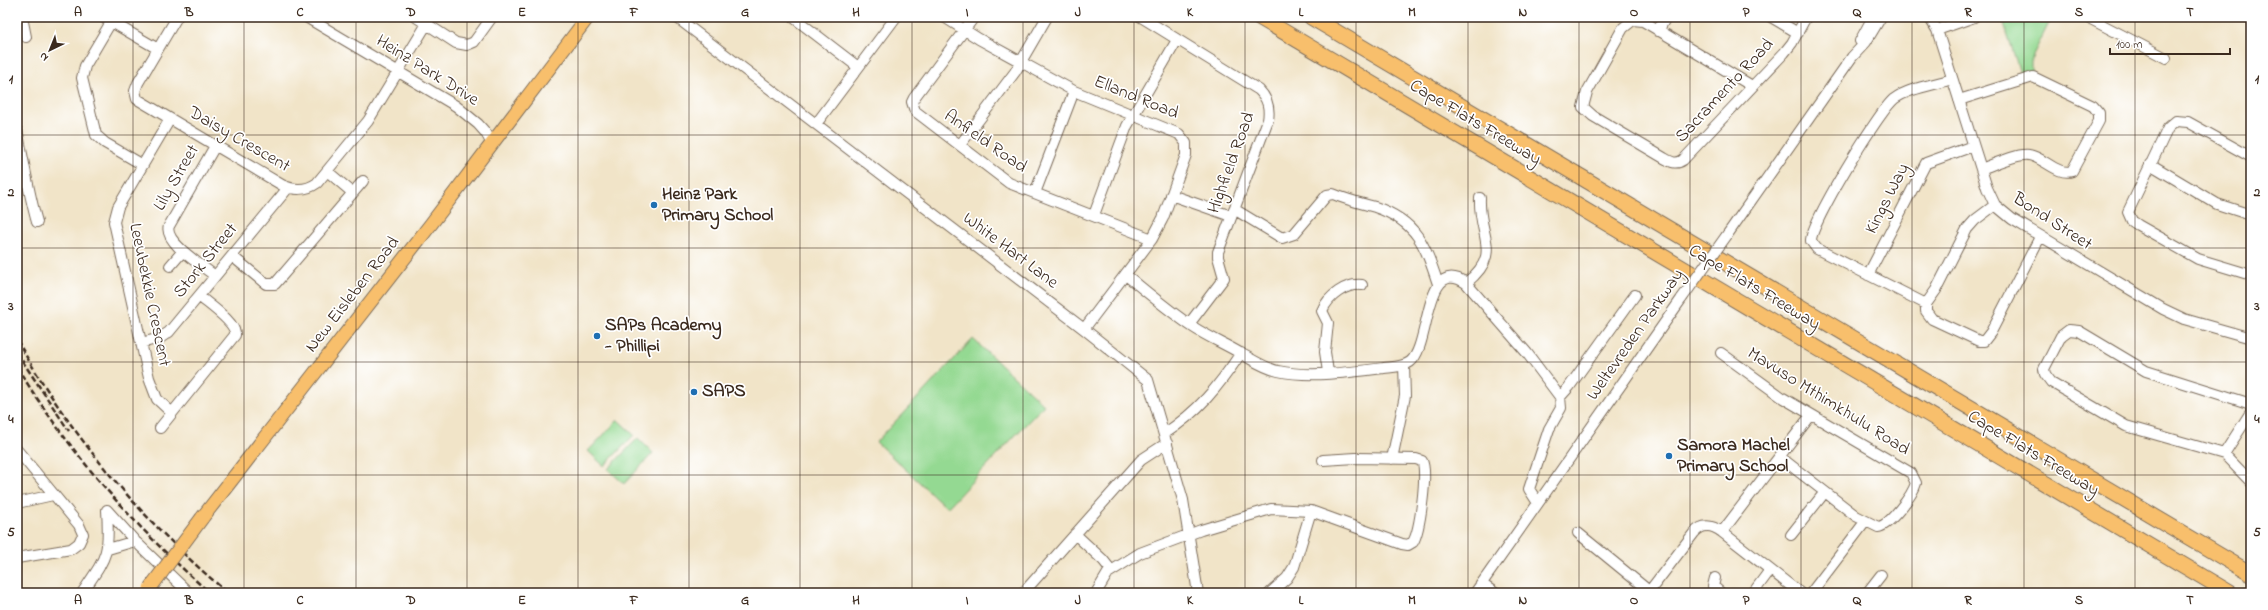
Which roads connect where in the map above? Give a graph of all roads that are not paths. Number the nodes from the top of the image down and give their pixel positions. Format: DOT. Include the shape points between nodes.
graph roads {
  1 [pos="22,17"];
  2 [pos="177,17"];
  3 [pos="306,17"];
  4 [pos="416,17"];
  5 [pos="492,17"];
  6 [pos="588,17"];
  7 [pos="676,17"];
  8 [pos="793,17"];
  9 [pos="895,17"];
  10 [pos="944,17"];
  11 [pos="974,17"];
  12 [pos="1046,17"];
  13 [pos="1141,17"];
  14 [pos="1259,17"];
  15 [pos="1311,17"];
  16 [pos="1666,17"];
  17 [pos="1771,17"];
  18 [pos="1806,17"];
  19 [pos="1873,17"];
  20 [pos="1881,17"];
  21 [pos="1929,17"];
  22 [pos="1974,17"];
  23 [pos="2087,17"];
  24 [pos="109,19"];
  25 [pos="429,20"];
  26 [pos="964,30"];
  27 [pos="1936,30"];
  28 [pos="1658,31"];
  29 [pos="1798,33"];
  30 [pos="26,37"];
  31 [pos="1177,40"];
  32 [pos="158,49"];
  33 [pos="1852,57"];
  34 [pos="2166,58"];
  35 [pos="1022,62"];
  36 [pos="858,66"];
  37 [pos="399,72"];
  38 [pos="1952,79"];
  39 [pos="1752,86"];
  40 [pos="1074,91"];
  41 [pos="1959,100"];
  42 [pos="1132,115"];
  43 [pos="170,119"];
  44 [pos="816,124"];
  45 [pos="17,130"];
  46 [pos="492,138"];
  47 [pos="960,145"];
  48 [pos="215,146"];
  49 [pos="1973,146"];
  50 [pos="2251,157"];
  51 [pos="2150,164"];
  52 [pos="143,165"];
  53 [pos="1981,169"];
  54 [pos="327,171"];
  55 [pos="363,182"];
  56 [pos="288,188"];
  57 [pos="1035,193"];
  58 [pos="353,194"];
  59 [pos="1172,195"];
  60 [pos="1480,198"];
  61 [pos="1995,204"];
  62 [pos="1232,212"];
  63 [pos="1094,215"];
  64 [pos="2251,215"];
  65 [pos="37,222"];
  66 [pos="2040,237"];
  67 [pos="1152,239"];
  68 [pos="184,251"];
  69 [pos="232,256"];
  70 [pos="170,266"];
  71 [pos="1868,274"];
  72 [pos="1126,275"];
  73 [pos="2251,275"];
  74 [pos="215,276"];
  75 [pos="1466,283"];
  76 [pos="1438,284"];
  77 [pos="1362,285"];
  78 [pos="1635,295"];
  79 [pos="199,296"];
  80 [pos="1926,304"];
  81 [pos="1187,322"];
  82 [pos="1084,329"];
  83 [pos="2251,338"];
  84 [pos="141,343"];
  85 [pos="1241,353"];
  86 [pos="1721,353"];
  87 [pos="1404,365"];
  88 [pos="1328,372"];
  89 [pos="1560,397"];
  90 [pos="2251,404"];
  91 [pos="2251,412"];
  92 [pos="172,413"];
  93 [pos="1811,415"];
  94 [pos="160,428"];
  95 [pos="1166,438"];
  96 [pos="17,450"];
  97 [pos="2224,454"];
  98 [pos="1780,457"];
  99 [pos="1392,459"];
  100 [pos="1323,460"];
  101 [pos="2251,482"];
  102 [pos="1825,492"];
  103 [pos="53,494"];
  104 [pos="17,503"];
  105 [pos="1538,503"];
  106 [pos="1311,511"];
  107 [pos="1865,522"];
  108 [pos="1722,532"];
  109 [pos="1578,533"];
  110 [pos="1075,534"];
  111 [pos="1188,534"];
  112 [pos="1791,535"];
  113 [pos="134,541"];
  114 [pos="108,549"];
  115 [pos="17,558"];
  116 [pos="1111,570"];
  117 [pos="1770,570"];
  118 [pos="2251,574"];
  119 [pos="1881,575"];
  120 [pos="1715,578"];
  121 [pos="1482,584"];
  122 [pos="147,590"];
  123 [pos="1649,592"];
  124 [pos="82,593"];
  125 [pos="189,593"];
  126 [pos="1023,593"];
  127 [pos="1096,593"];
  128 [pos="1198,593"];
  129 [pos="1270,593"];
  130 [pos="1475,593"];
  131 [pos="1495,593"];
  132 [pos="1721,593"];
  133 [pos="1752,593"];
  134 [pos="1800,593"];
  135 [pos="1811,593"];
  136 [pos="1867,593"];
  137 [pos="2230,593"];
  1 -- 30 [label="street"];
  2 -- 32 [label="street, Daisy Crescent"];
  3 -- 37 [label="street, Heinz Park Drive"];
  4 -- 25 [label="street"];
  5 -- 25 [label="street" via="474,42 467,45 456,42"];
  6 -- 46 [label="main road, New Eisleben Road"];
  7 -- 44 [label="street, White Hart Lane"];
  8 -- 36 [label="street"];
  9 -- 36 [label="street"];
  10 -- 26 [label="street, Elland Road"];
  11 -- 26 [label="street"];
  12 -- 35 [label="street"];
  13 -- 31 [label="street, Highfield Road"];
  14 -- 137 [label="highway, Cape Flats Freeway"];
  15 -- 118 [label="highway, Cape Flats Freeway"];
  16 -- 28 [label="street"];
  17 -- 29 [label="street"];
  18 -- 29 [label="street, Sacramento Road"];
  19 -- 33 [label="street, Weltevreden Parkway"];
  20 -- 33 [label="street, Weltevreden Parkway" via="1866,42"];
  21 -- 27 [label="street, Bond Street"];
  22 -- 27 [label="street"];
  23 -- 34 [label="street"];
  24 -- 32 [label="street"];
  24 -- 52 [label="street" via="82,74 93,127 96,135 105,143"];
  25 -- 37 [label="street, Daisy Crescent"];
  26 -- 35 [label="street, Elland Road"];
  26 -- 47 [label="street, Anfield Road" via="912,102 912,107 919,115"];
  27 -- 38 [label="street, Bond Street"];
  28 -- 39 [label="street"];
  28 -- 39 [label="street, Sacramento Road" via="1638,20 1626,25 1587,92 1583,107 1592,116 1676,163 1683,160"];
  29 -- 39 [label="street, Sacramento Road" via="1784,54"];
  31 -- 42 [label="street"];
  31 -- 62 [label="street, Highfield Road" via="1259,90 1267,101 1268,120"];
  32 -- 43 [label="street, Daisy Crescent" via="138,83 135,95 140,101"];
  33 -- 105 [label="street, Weltevreden Parkway, bridge"];
  35 -- 40 [label="street, Elland Road"];
  35 -- 47 [label="street"];
  36 -- 44 [label="street"];
  37 -- 46 [label="street, Heinz Park Drive" via="456,106"];
  37 -- 54 [label="street, Daisy Crescent" via="368,121"];
  38 -- 41 [label="street, Bond Street"];
  38 -- 71 [label="street" via="1902,94 1888,104 1836,184 1812,231 1810,241 1817,249"];
  40 -- 42 [label="street, Elland Road"];
  40 -- 57 [label="street"];
  41 -- 49 [label="street, Bond Street"];
  41 -- 53 [label="street" via="2033,77 2093,106 2099,113 2099,121 2072,171 2064,172 2034,156 2026,155"];
  42 -- 59 [label="street, Elland Road" via="1179,134 1186,143 1186,155"];
  42 -- 63 [label="street"];
  43 -- 48 [label="street, Daisy Crescent"];
  43 -- 52 [label="street, Leeubekkie Crescent"];
  44 -- 82 [label="street, White Hart Lane"];
  45 -- 65 [label="street" via="24,158 26,184"];
  46 -- 122 [label="main road, New Eisleben Road, bridge"];
  47 -- 57 [label="street, Anfield Road" via="1009,183"];
  48 -- 56 [label="street, Daisy Crescent"];
  48 -- 68 [label="street, Lily Street" via="168,229 172,241"];
  49 -- 53 [label="street, Bond Street"];
  49 -- 71 [label="street, Kings Way" via="1926,163"];
  50 -- 51 [label="street" via="2188,122 2176,121 2168,128"];
  51 -- 64 [label="street" via="2217,204"];
  51 -- 73 [label="street" via="2128,206 2129,217 2138,225 2198,259"];
  52 -- 84 [label="street, Leeubekkie Crescent" via="114,215"];
  53 -- 61 [label="street, Bond Street"];
  54 -- 56 [label="street, Daisy Crescent" via="309,188"];
  54 -- 58 [label="street"];
  55 -- 58 [label="street"];
  56 -- 69 [label="street, Stork Street"];
  57 -- 63 [label="street, Anfield Road"];
  58 -- 69 [label="street" via="275,284 266,284"];
  59 -- 62 [label="street"];
  59 -- 67 [label="street, Elland Road"];
  60 -- 75 [label="street" via="1479,211 1487,255 1483,267"];
  61 -- 66 [label="street, Bond Street" via="2012,219"];
  61 -- 80 [label="street" via="1967,229 1936,290"];
  62 -- 76 [label="street" via="1282,238 1294,234 1326,195 1333,194 1385,211 1413,229 1422,241"];
  62 -- 81 [label="street, Highfield Road" via="1218,252 1225,275 1223,281"];
  63 -- 67 [label="street, Anfield Road"];
  66 -- 80 [label="street" via="1991,332 1984,340 1973,340 1932,319 1926,311"];
  66 -- 83 [label="street, Bond Street" via="2174,315"];
  67 -- 72 [label="street, Elland Road"];
  68 -- 70 [label="street"];
  68 -- 74 [label="street, Lily Street"];
  69 -- 74 [label="street, Stork Street"];
  71 -- 80 [label="street"];
  72 -- 81 [label="street"];
  72 -- 82 [label="street, Elland Road"];
  74 -- 79 [label="street, Stork Street"];
  75 -- 76 [label="street" via="1461,279 1450,278"];
  75 -- 89 [label="street" via="1532,359"];
  76 -- 87 [label="street" via="1432,295 1422,344 1411,362"];
  77 -- 88 [label="street" via="1343,289 1322,311 1328,323 1325,352"];
  78 -- 89 [label="street"];
  79 -- 84 [label="street, Stork Street" via="166,335"];
  79 -- 92 [label="street" via="230,322 235,332 233,338"];
  81 -- 85 [label="street"];
  82 -- 95 [label="street, White Hart Lane" via="1148,380"];
  84 -- 92 [label="street, Leeubekkie Crescent" via="157,399"];
  85 -- 88 [label="street" via="1279,372"];
  85 -- 95 [label="street" via="1224,379 1201,406"];
  86 -- 93 [label="street, Mavuso Mthimkhulu Road" via="1771,390"];
  87 -- 88 [label="street"];
  87 -- 99 [label="street" via="1405,396"];
  89 -- 105 [label="street" via="1561,408 1549,429 1529,489"];
  90 -- 97 [label="street" via="2146,371 2079,330 2069,330 2062,336 2044,369 2051,382 2126,426"];
  91 -- 97 [label="street"];
  92 -- 94 [label="street"];
  93 -- 98 [label="street"];
  93 -- 107 [label="street, Mavuso Mthimkhulu Road" via="1911,473 1916,480 1912,492 1889,522 1878,527"];
  95 -- 110 [label="street" via="1141,460"];
  95 -- 111 [label="street, White Hart Lane" via="1183,500"];
  96 -- 103 [label="street"];
  97 -- 101 [label="street"];
  98 -- 102 [label="street"];
  98 -- 108 [label="street"];
  99 -- 100 [label="street"];
  99 -- 106 [label="street" via="1416,459 1424,465 1417,534 1411,543 1393,542"];
  102 -- 107 [label="street"];
  102 -- 112 [label="street"];
  103 -- 104 [label="street"];
  103 -- 115 [label="street" via="82,530 82,539 71,549"];
  105 -- 121 [label="street, Weltevreden Parkway"];
  106 -- 111 [label="street" via="1271,509"];
  106 -- 129 [label="street" via="1294,567 1287,578"];
  107 -- 135 [label="street"];
  108 -- 117 [label="street"];
  108 -- 123 [label="street" via="1712,526 1703,526 1694,533"];
  109 -- 123 [label="street"];
  110 -- 116 [label="street"];
  110 -- 126 [label="street"];
  111 -- 116 [label="street" via="1146,551"];
  111 -- 128 [label="street, White Hart Lane"];
  113 -- 114 [label="street"];
  113 -- 114 [label="street" via="107,510"];
  113 -- 125 [label="street"];
  114 -- 124 [label="street" via="106,557"];
  116 -- 127 [label="street"];
  117 -- 133 [label="street"];
  117 -- 134 [label="street"];
  119 -- 136 [label="street"];
  120 -- 132 [label="street" via="1712,584"];
  121 -- 130 [label="street, Weltevreden Parkway"];
  121 -- 131 [label="street"];
}
